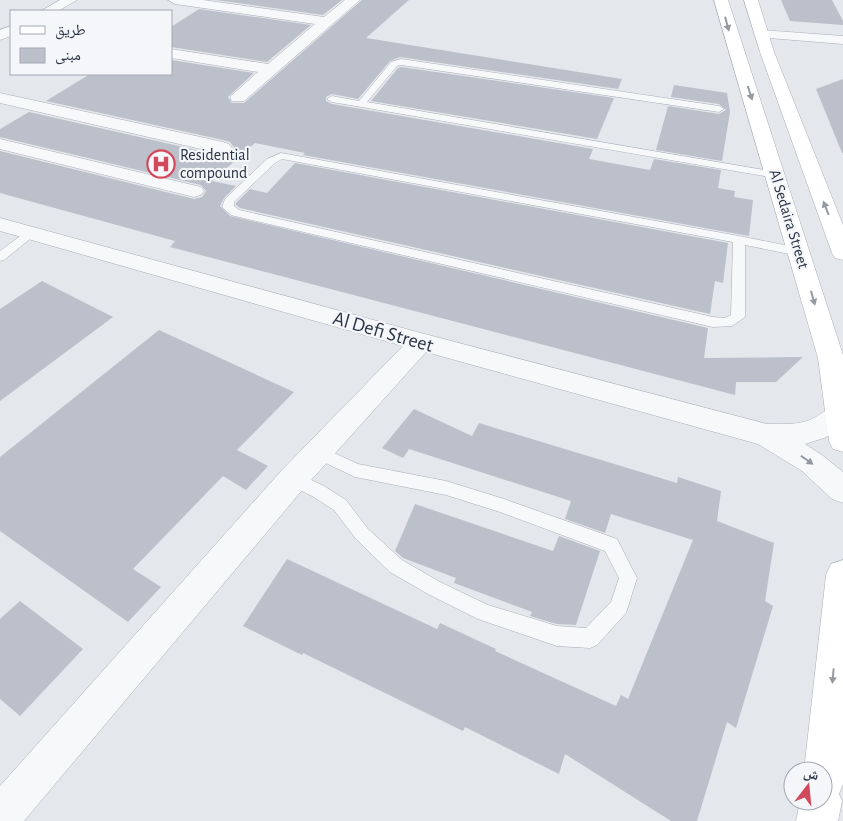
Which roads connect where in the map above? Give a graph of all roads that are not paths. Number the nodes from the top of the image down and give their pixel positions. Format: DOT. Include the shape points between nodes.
graph roads {
  1 [pos="70,0"];
  2 [pos="175,0"];
  3 [pos="353,0"];
  4 [pos="721,0"];
  5 [pos="751,0"];
  6 [pos="50,10"];
  7 [pos="327,22"];
  8 [pos="761,34"];
  9 [pos="843,40"];
  10 [pos="172,53"];
  11 [pos="271,69"];
  12 [pos="238,97"];
  13 [pos="332,99"];
  14 [pos="3,103"];
  15 [pos="361,104"];
  16 [pos="719,109"];
  17 [pos="0,144"];
  18 [pos="224,148"];
  19 [pos="776,175"];
  20 [pos="194,191"];
  21 [pos="0,224"];
  22 [pos="31,233"];
  23 [pos="739,240"];
  24 [pos="800,252"];
  25 [pos="843,253"];
  26 [pos="0,257"];
  27 [pos="421,342"];
  28 [pos="841,429"];
  29 [pos="767,436"];
  30 [pos="318,452"];
  31 [pos="294,479"];
  32 [pos="843,490"];
  33 [pos="843,576"];
  34 [pos="825,761"];
  35 [pos="0,816"];
  1 -- 6 [label="street"];
  2 -- 7 [label="street"];
  3 -- 7 [label="street"];
  4 -- 19 [label="main road, Al Sedaira Street, one-way"];
  5 -- 8 [label="main road, Al Sedaira Street"];
  7 -- 11 [label="street"];
  8 -- 9 [label="street"];
  25 -- 8 [label="main road, Al Sedaira Street, one-way"];
  10 -- 11 [label="street"];
  11 -- 12 [label="street"];
  13 -- 15 [label="lane"];
  14 -- 18 [label="street" via="26,103"];
  15 -- 16 [label="lane" via="394,64 402,62"];
  15 -- 19 [label="lane"];
  17 -- 20 [label="street"];
  19 -- 24 [label="main road, Al Sedaira Street"];
  21 -- 22 [label="street, Al Defi Street"];
  22 -- 26 [label="lane"];
  22 -- 27 [label="street, Al Defi Street"];
  23 -- 23 [label="lane" via="281,156 271,161 228,201 228,207 234,213 713,322 727,323 738,317"];
  23 -- 24 [label="lane"];
  24 -- 28 [label="main road, Al Sedaira Street, one-way" via="831,358"];
  27 -- 29 [label="street, Al Defi Street"];
  27 -- 30 [label="street"];
  28 -- 29 [label="street, Al Defi Street" via="828,425 800,435"];
  29 -- 32 [label="street, Al Defi Street, one-way" via="812,463"];
  30 -- 31 [label="street"];
  30 -- 31 [label="lane" via="355,470 446,488 611,545 628,578 619,607 590,638 557,636 485,613 396,566 362,534 340,505"];
  31 -- 35 [label="street"];
  33 -- 34 [label="main road, one-way"];
}
